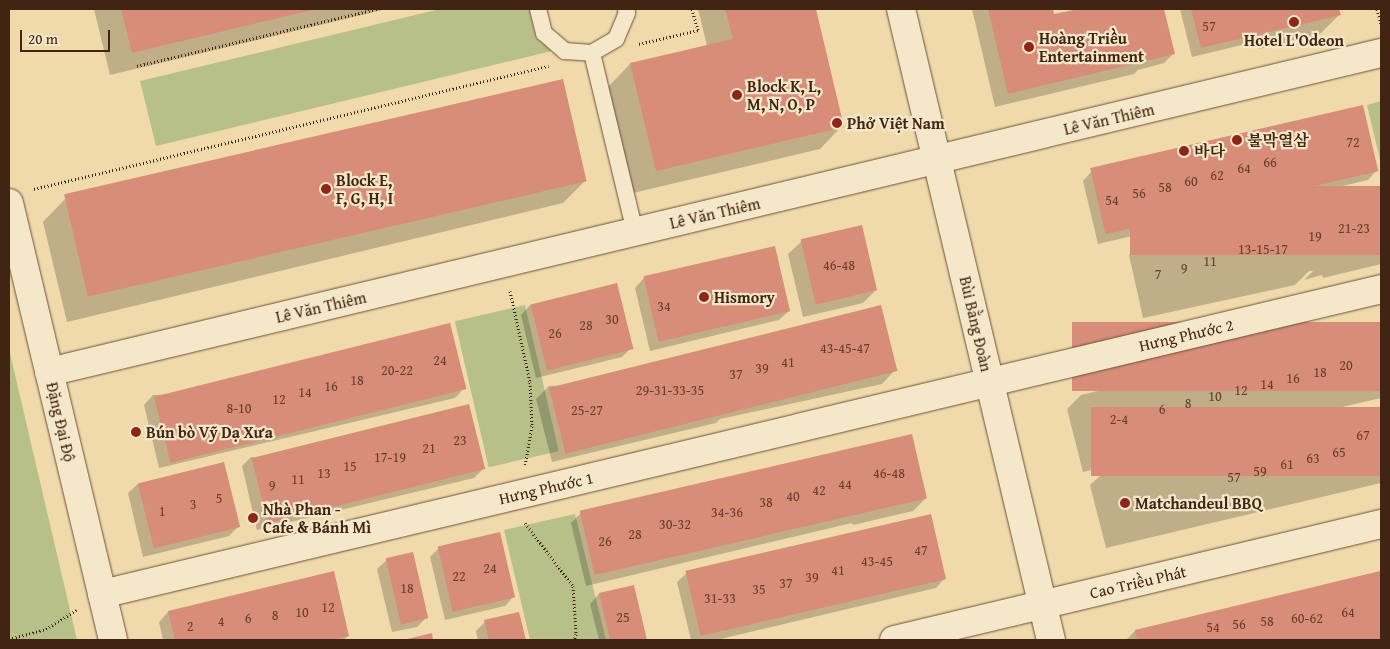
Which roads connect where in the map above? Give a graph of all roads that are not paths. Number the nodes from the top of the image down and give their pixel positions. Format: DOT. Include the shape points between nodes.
graph roads {
  1 [pos="538,9"];
  2 [pos="626,9"];
  3 [pos="901,9"];
  4 [pos="1381,53"];
  5 [pos="593,54"];
  6 [pos="937,160"];
  7 [pos="18,197"];
  8 [pos="636,232"];
  9 [pos="1381,288"];
  10 [pos="49,372"];
  11 [pos="990,382"];
  12 [pos="1381,524"];
  13 [pos="102,594"];
  14 [pos="1042,605"];
  15 [pos="113,640"];
  16 [pos="894,640"];
  17 [pos="1051,640"];
  1 -- 5 [label="lane" via="544,33 565,51"];
  2 -- 5 [label="lane" via="616,39"];
  3 -- 6 [label="street, Bùi Bằng Đoàn"];
  4 -- 6 [label="street, Lê Văn Thiêm"];
  5 -- 8 [label="lane"];
  6 -- 8 [label="street, Lê Văn Thiêm"];
  6 -- 11 [label="street, Bùi Bằng Đoàn"];
  7 -- 10 [label="street, Đặng Đại Độ"];
  8 -- 10 [label="street, Lê Văn Thiêm"];
  9 -- 11 [label="street, Hưng Phước 2"];
  10 -- 13 [label="street, Đặng Đại Độ"];
  11 -- 13 [label="street, Hưng Phước 1"];
  11 -- 14 [label="street, Bùi Bằng Đoàn"];
  12 -- 14 [label="street, Cao Triều Phát"];
  13 -- 15 [label="street, Đặng Đại Độ"];
  14 -- 16 [label="street, Cao Triều Phát"];
  14 -- 17 [label="street, Bùi Bằng Đoàn"];
}
